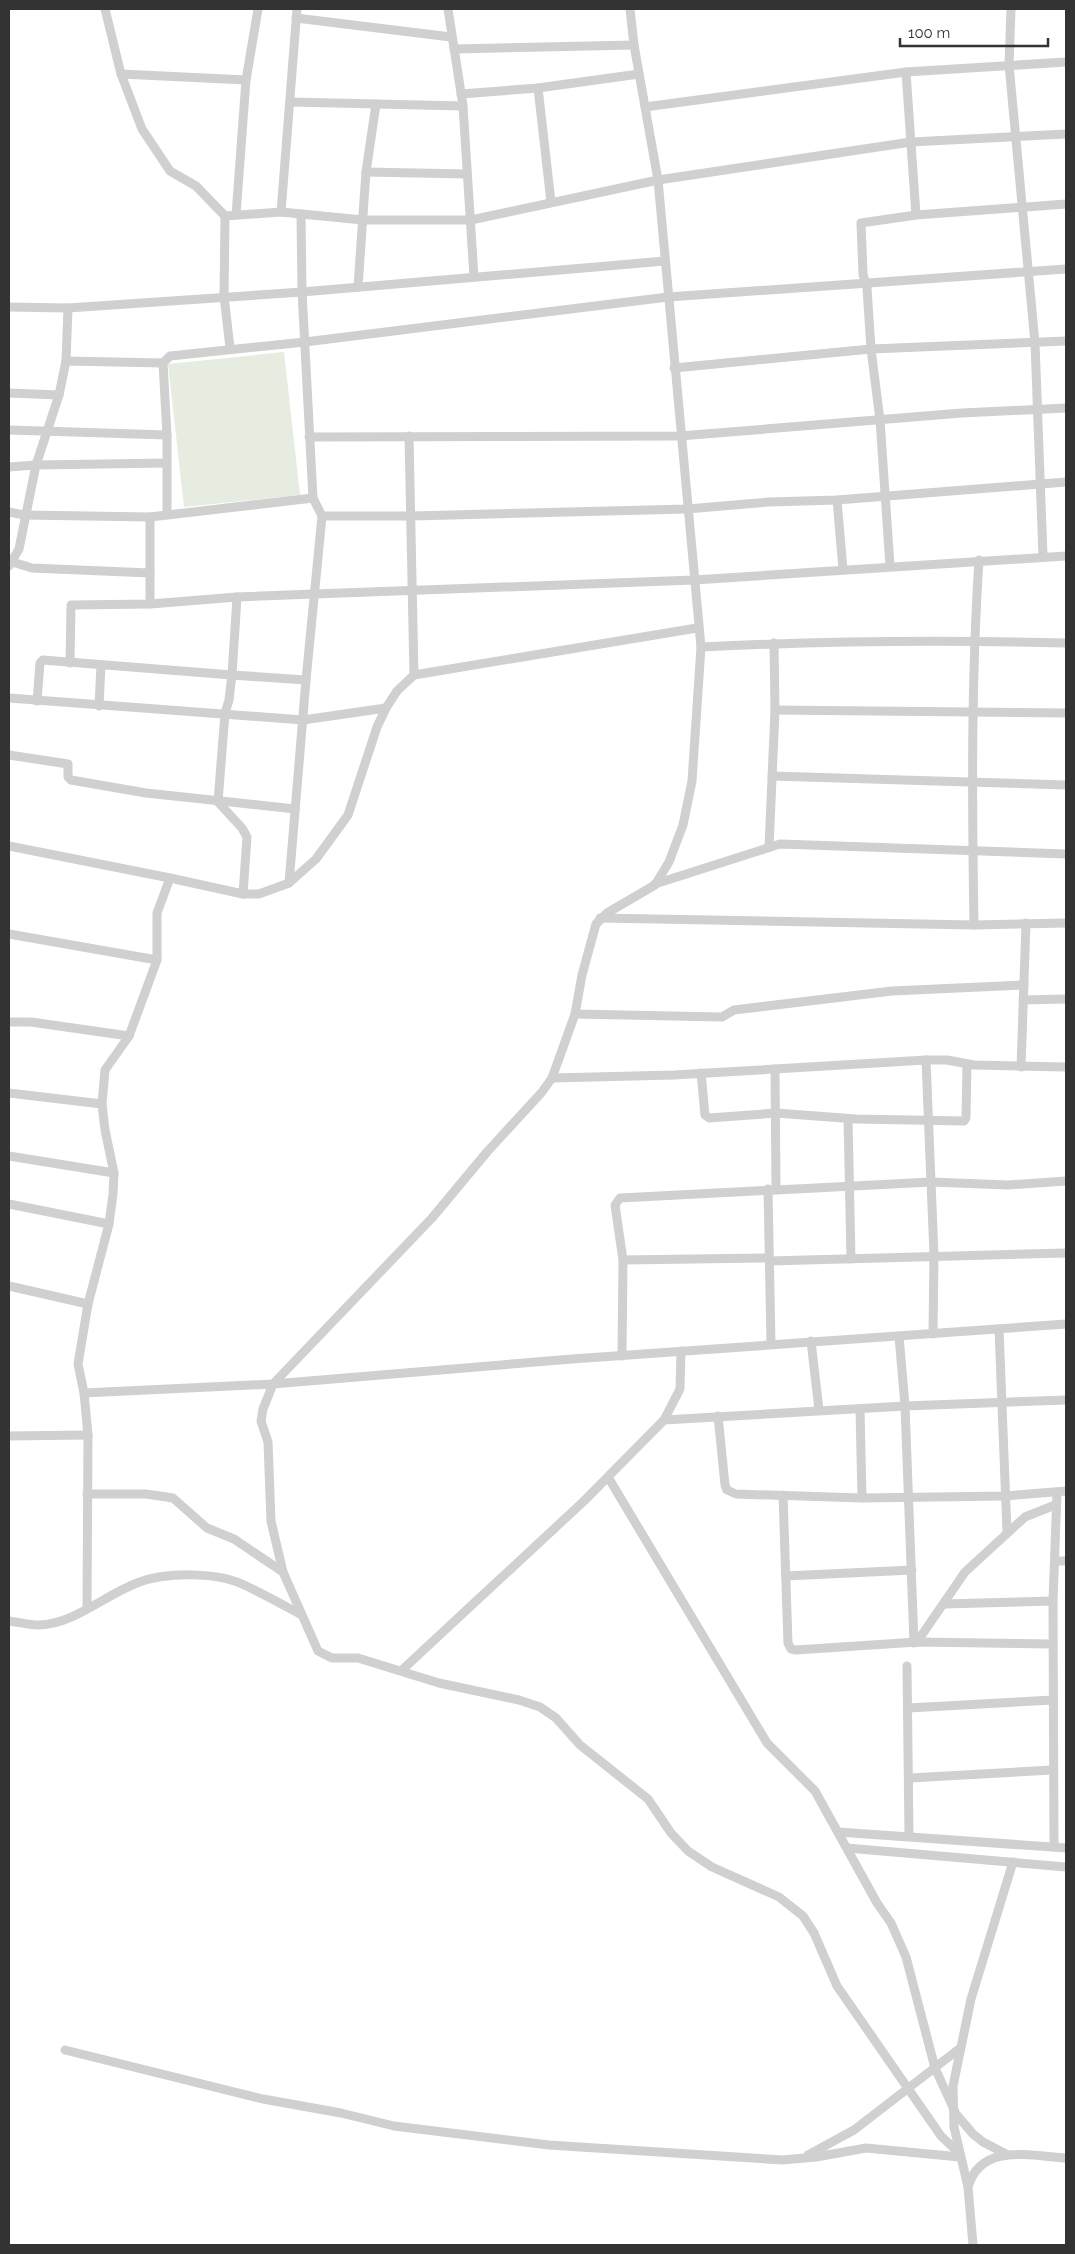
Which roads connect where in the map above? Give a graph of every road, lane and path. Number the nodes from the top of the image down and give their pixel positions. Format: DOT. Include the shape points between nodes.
graph roads {
  1 [pos="105,9"];
  2 [pos="258,9"];
  3 [pos="448,9"];
  4 [pos="630,9"];
  5 [pos="1011,9"];
  6 [pos="296,14"];
  7 [pos="451,37"];
  8 [pos="634,45"];
  9 [pos="454,49"];
  10 [pos="1066,62"];
  11 [pos="1009,65"];
  12 [pos="906,72"];
  13 [pos="121,74"];
  14 [pos="639,74"];
  15 [pos="246,80"];
  16 [pos="538,88"];
  17 [pos="461,94"];
  18 [pos="291,102"];
  19 [pos="376,104"];
  20 [pos="463,106"];
  21 [pos="645,107"];
  22 [pos="1066,134"];
  23 [pos="1016,138"];
  24 [pos="911,142"];
  25 [pos="366,172"];
  26 [pos="467,174"];
  27 [pos="658,180"];
  28 [pos="551,202"];
  29 [pos="1066,204"];
  30 [pos="1023,207"];
  31 [pos="280,212"];
  32 [pos="301,214"];
  33 [pos="236,215"];
  34 [pos="916,215"];
  35 [pos="225,216"];
  36 [pos="363,220"];
  37 [pos="471,220"];
  38 [pos="665,260"];
  39 [pos="1066,270"];
  40 [pos="1030,272"];
  41 [pos="474,277"];
  42 [pos="866,283"];
  43 [pos="358,287"];
  44 [pos="302,292"];
  45 [pos="224,296"];
  46 [pos="668,297"];
  47 [pos="9,307"];
  48 [pos="68,308"];
  49 [pos="1066,341"];
  50 [pos="305,342"];
  51 [pos="1035,343"];
  52 [pos="230,348"];
  53 [pos="871,349"];
  54 [pos="66,361"];
  55 [pos="163,364"];
  56 [pos="674,368"];
  57 [pos="9,394"];
  58 [pos="59,395"];
  59 [pos="1066,408"];
  60 [pos="1037,410"];
  61 [pos="880,420"];
  62 [pos="9,430"];
  63 [pos="47,432"];
  64 [pos="167,435"];
  65 [pos="409,436"];
  66 [pos="680,436"];
  67 [pos="309,437"];
  68 [pos="167,463"];
  69 [pos="36,465"];
  70 [pos="9,467"];
  71 [pos="1066,482"];
  72 [pos="1041,484"];
  73 [pos="884,496"];
  74 [pos="313,498"];
  75 [pos="837,500"];
  76 [pos="687,509"];
  77 [pos="9,512"];
  78 [pos="167,514"];
  79 [pos="24,515"];
  80 [pos="322,516"];
  81 [pos="412,516"];
  82 [pos="150,517"];
  83 [pos="1043,556"];
  84 [pos="1066,556"];
  85 [pos="979,560"];
  86 [pos="10,563"];
  87 [pos="890,566"];
  88 [pos="843,570"];
  89 [pos="150,573"];
  90 [pos="694,580"];
  91 [pos="410,591"];
  92 [pos="313,594"];
  93 [pos="237,598"];
  94 [pos="150,604"];
  95 [pos="697,628"];
  96 [pos="974,640"];
  97 [pos="774,643"];
  98 [pos="1066,643"];
  99 [pos="701,647"];
  100 [pos="70,663"];
  101 [pos="102,665"];
  102 [pos="232,675"];
  103 [pos="414,675"];
  104 [pos="306,680"];
  105 [pos="9,698"];
  106 [pos="37,701"];
  107 [pos="99,706"];
  108 [pos="386,708"];
  109 [pos="775,710"];
  110 [pos="973,711"];
  111 [pos="225,713"];
  112 [pos="1066,714"];
  113 [pos="303,720"];
  114 [pos="9,755"];
  115 [pos="772,776"];
  116 [pos="971,781"];
  117 [pos="1066,785"];
  118 [pos="218,802"];
  119 [pos="295,809"];
  120 [pos="9,846"];
  121 [pos="769,846"];
  122 [pos="972,852"];
  123 [pos="1066,854"];
  124 [pos="170,878"];
  125 [pos="289,883"];
  126 [pos="655,884"];
  127 [pos="243,894"];
  128 [pos="600,918"];
  129 [pos="1026,923"];
  130 [pos="1066,923"];
  131 [pos="974,925"];
  132 [pos="9,934"];
  133 [pos="157,960"];
  134 [pos="1024,985"];
  135 [pos="1066,999"];
  136 [pos="1023,1000"];
  137 [pos="575,1014"];
  138 [pos="9,1022"];
  139 [pos="129,1036"];
  140 [pos="926,1060"];
  141 [pos="967,1064"];
  142 [pos="1021,1067"];
  143 [pos="1066,1067"];
  144 [pos="775,1069"];
  145 [pos="701,1073"];
  146 [pos="552,1078"];
  147 [pos="9,1093"];
  148 [pos="102,1104"];
  149 [pos="776,1113"];
  150 [pos="848,1118"];
  151 [pos="927,1120"];
  152 [pos="9,1156"];
  153 [pos="114,1173"];
  154 [pos="1066,1181"];
  155 [pos="931,1182"];
  156 [pos="849,1185"];
  157 [pos="772,1188"];
  158 [pos="9,1204"];
  159 [pos="109,1224"];
  160 [pos="1066,1253"];
  161 [pos="934,1256"];
  162 [pos="623,1260"];
  163 [pos="768,1260"];
  164 [pos="851,1260"];
  165 [pos="9,1286"];
  166 [pos="88,1304"];
  167 [pos="1066,1324"];
  168 [pos="999,1330"];
  169 [pos="933,1334"];
  170 [pos="899,1336"];
  171 [pos="811,1341"];
  172 [pos="771,1344"];
  173 [pos="680,1351"];
  174 [pos="622,1356"];
  175 [pos="273,1384"];
  176 [pos="84,1393"];
  177 [pos="1066,1400"];
  178 [pos="1003,1402"];
  179 [pos="905,1406"];
  180 [pos="860,1409"];
  181 [pos="819,1410"];
  182 [pos="718,1416"];
  183 [pos="664,1420"];
  184 [pos="88,1435"];
  185 [pos="9,1436"];
  186 [pos="608,1477"];
  187 [pos="1064,1491"];
  188 [pos="87,1494"];
  189 [pos="783,1495"];
  190 [pos="1005,1496"];
  191 [pos="908,1497"];
  192 [pos="862,1498"];
  193 [pos="1055,1505"];
  194 [pos="1007,1532"];
  195 [pos="1055,1561"];
  196 [pos="1066,1561"];
  197 [pos="912,1570"];
  198 [pos="283,1572"];
  199 [pos="786,1576"];
  200 [pos="1053,1601"];
  201 [pos="944,1604"];
  202 [pos="87,1608"];
  203 [pos="300,1614"];
  204 [pos="9,1621"];
  205 [pos="915,1643"];
  206 [pos="1053,1644"];
  207 [pos="907,1666"];
  208 [pos="402,1670"];
  209 [pos="1053,1700"];
  210 [pos="908,1708"];
  211 [pos="1052,1770"];
  212 [pos="910,1778"];
  213 [pos="838,1832"];
  214 [pos="909,1836"];
  215 [pos="1054,1847"];
  216 [pos="847,1848"];
  217 [pos="1066,1848"];
  218 [pos="1013,1862"];
  219 [pos="1066,1867"];
  220 [pos="959,2049"];
  221 [pos="65,2050"];
  222 [pos="935,2068"];
  223 [pos="910,2088"];
  224 [pos="952,2104"];
  225 [pos="1006,2154"];
  226 [pos="960,2155"];
  227 [pos="1066,2158"];
  228 [pos="799,2159"];
  229 [pos="968,2187"];
  230 [pos="973,2245"];
  1 -- 13 [label="street"];
  2 -- 15 [label="street"];
  3 -- 7 [label="street"];
  4 -- 8 [label="street"];
  5 -- 11 [label="street"];
  6 -- 7 [label="street"];
  6 -- 18 [label="street"];
  7 -- 9 [label="street"];
  8 -- 9 [label="street"];
  8 -- 14 [label="street"];
  9 -- 17 [label="street"];
  10 -- 11 [label="street"];
  11 -- 12 [label="street"];
  11 -- 23 [label="street"];
  12 -- 21 [label="street"];
  12 -- 24 [label="street"];
  13 -- 15 [label="street"];
  13 -- 35 [label="street" via="142,129 170,171 196,186"];
  14 -- 16 [label="street"];
  14 -- 21 [label="street"];
  15 -- 33 [label="street"];
  16 -- 17 [label="street"];
  16 -- 28 [label="street"];
  17 -- 20 [label="street"];
  18 -- 19 [label="street"];
  18 -- 31 [label="street"];
  19 -- 20 [label="street"];
  19 -- 25 [label="street"];
  20 -- 26 [label="street"];
  21 -- 27 [label="street"];
  22 -- 23 [label="street"];
  23 -- 24 [label="street"];
  23 -- 30 [label="street"];
  24 -- 27 [label="street"];
  24 -- 34 [label="street"];
  25 -- 26 [label="street"];
  25 -- 36 [label="street"];
  26 -- 37 [label="street"];
  27 -- 28 [label="street"];
  27 -- 38 [label="street"];
  28 -- 37 [label="street"];
  29 -- 30 [label="street"];
  30 -- 34 [label="street"];
  30 -- 40 [label="street"];
  31 -- 32 [label="street"];
  31 -- 33 [label="street"];
  32 -- 36 [label="street"];
  32 -- 44 [label="street"];
  33 -- 35 [label="street"];
  34 -- 42 [label="street" via="861,223"];
  35 -- 45 [label="street"];
  36 -- 37 [label="street"];
  36 -- 43 [label="street"];
  37 -- 41 [label="street"];
  38 -- 41 [label="street"];
  38 -- 46 [label="street"];
  39 -- 40 [label="street"];
  40 -- 42 [label="street"];
  40 -- 51 [label="street"];
  41 -- 43 [label="street"];
  42 -- 46 [label="street"];
  42 -- 53 [label="street"];
  43 -- 44 [label="street"];
  44 -- 45 [label="street"];
  44 -- 50 [label="street"];
  45 -- 48 [label="street"];
  45 -- 52 [label="street"];
  46 -- 50 [label="street"];
  46 -- 56 [label="street"];
  47 -- 48 [label="street"];
  48 -- 54 [label="street"];
  49 -- 51 [label="street"];
  50 -- 52 [label="street"];
  50 -- 67 [label="street"];
  51 -- 53 [label="street"];
  51 -- 60 [label="street"];
  52 -- 55 [label="street" via="170,356"];
  53 -- 56 [label="street"];
  53 -- 61 [label="street"];
  54 -- 55 [label="street"];
  54 -- 58 [label="street"];
  55 -- 64 [label="street"];
  56 -- 66 [label="street"];
  57 -- 58 [label="street"];
  58 -- 63 [label="street"];
  59 -- 60 [label="street"];
  60 -- 61 [label="street"];
  60 -- 72 [label="street"];
  61 -- 66 [label="street"];
  61 -- 73 [label="street"];
  62 -- 63 [label="street"];
  63 -- 64 [label="street"];
  63 -- 69 [label="street"];
  64 -- 68 [label="street"];
  65 -- 66 [label="street"];
  65 -- 67 [label="street"];
  65 -- 81 [label="street"];
  66 -- 76 [label="street"];
  67 -- 74 [label="street"];
  68 -- 69 [label="street"];
  68 -- 78 [label="street"];
  69 -- 70 [label="street"];
  69 -- 79 [label="street"];
  71 -- 72 [label="street"];
  72 -- 73 [label="street"];
  72 -- 83 [label="street"];
  73 -- 75 [label="street"];
  73 -- 87 [label="street"];
  74 -- 78 [label="street"];
  74 -- 80 [label="street"];
  75 -- 76 [label="street"];
  75 -- 88 [label="street"];
  76 -- 81 [label="street"];
  76 -- 90 [label="street"];
  77 -- 79 [label="street"];
  78 -- 82 [label="street"];
  79 -- 82 [label="street"];
  79 -- 86 [label="street" via="19,549"];
  80 -- 81 [label="street"];
  80 -- 92 [label="street"];
  81 -- 91 [label="street"];
  82 -- 89 [label="street"];
  83 -- 84 [label="street"];
  83 -- 85 [label="street"];
  85 -- 87 [label="street"];
  85 -- 96 [label="street"];
  86 -- 89 [label="street" via="32,568"];
  87 -- 88 [label="street"];
  88 -- 90 [label="street"];
  89 -- 94 [label="street"];
  90 -- 91 [label="street"];
  90 -- 95 [label="street"];
  91 -- 92 [label="street"];
  91 -- 103 [label="street"];
  92 -- 93 [label="street"];
  92 -- 104 [label="street"];
  93 -- 94 [label="street"];
  93 -- 102 [label="street"];
  94 -- 100 [label="street" via="71,605"];
  95 -- 99 [label="street"];
  95 -- 103 [label="street"];
  96 -- 97 [label="street"];
  96 -- 98 [label="street"];
  96 -- 110 [label="street"];
  97 -- 99 [label="street"];
  97 -- 109 [label="street"];
  99 -- 126 [label="street" via="688,803 669,862"];
  100 -- 101 [label="street"];
  100 -- 106 [label="street" via="49,660 40,663"];
  101 -- 102 [label="street"];
  101 -- 107 [label="street"];
  102 -- 104 [label="street"];
  102 -- 111 [label="street"];
  103 -- 108 [label="street" via="397,691"];
  104 -- 113 [label="street"];
  105 -- 106 [label="street"];
  106 -- 107 [label="street"];
  107 -- 111 [label="street"];
  108 -- 113 [label="street"];
  108 -- 125 [label="street" via="348,815 316,859"];
  109 -- 110 [label="street"];
  109 -- 115 [label="street"];
  110 -- 112 [label="street"];
  110 -- 116 [label="street"];
  111 -- 113 [label="street"];
  111 -- 118 [label="street"];
  113 -- 119 [label="street"];
  114 -- 118 [label="street" via="68,764 71,780"];
  115 -- 116 [label="street"];
  115 -- 121 [label="street"];
  116 -- 117 [label="street"];
  116 -- 122 [label="street"];
  118 -- 119 [label="street"];
  118 -- 127 [label="street" via="247,837"];
  119 -- 125 [label="street"];
  120 -- 124 [label="street"];
  121 -- 122 [label="street"];
  121 -- 126 [label="street"];
  122 -- 123 [label="street"];
  122 -- 131 [label="street"];
  124 -- 127 [label="street"];
  124 -- 133 [label="street" via="157,913"];
  125 -- 127 [label="street" via="259,894"];
  126 -- 128 [label="street"];
  128 -- 131 [label="street"];
  128 -- 137 [label="street" via="582,976"];
  129 -- 130 [label="street"];
  129 -- 131 [label="street"];
  129 -- 134 [label="street"];
  132 -- 133 [label="street"];
  133 -- 139 [label="street"];
  134 -- 136 [label="street"];
  134 -- 137 [label="street" via="892,991 734,1010 722,1017"];
  135 -- 136 [label="street"];
  136 -- 142 [label="street"];
  137 -- 146 [label="street"];
  138 -- 139 [label="street" via="31,1022"];
  139 -- 148 [label="street" via="105,1070"];
  140 -- 141 [label="street"];
  140 -- 144 [label="street"];
  140 -- 151 [label="street"];
  141 -- 142 [label="street"];
  141 -- 151 [label="street" via="966,1120"];
  142 -- 143 [label="street"];
  144 -- 145 [label="street"];
  144 -- 149 [label="street"];
  145 -- 146 [label="street"];
  145 -- 149 [label="street" via="706,1117"];
  146 -- 175 [label="street" via="432,1218"];
  147 -- 148 [label="street"];
  148 -- 153 [label="street"];
  149 -- 150 [label="street"];
  149 -- 157 [label="street"];
  150 -- 151 [label="street"];
  150 -- 156 [label="street"];
  151 -- 155 [label="street"];
  152 -- 153 [label="street"];
  153 -- 159 [label="street"];
  154 -- 155 [label="street" via="1008,1185"];
  155 -- 156 [label="street"];
  155 -- 161 [label="street"];
  156 -- 157 [label="street"];
  156 -- 164 [label="street"];
  157 -- 162 [label="street" via="618,1199 615,1205"];
  157 -- 163 [label="street"];
  158 -- 159 [label="street"];
  159 -- 166 [label="street"];
  160 -- 161 [label="street"];
  161 -- 164 [label="street"];
  161 -- 169 [label="street"];
  162 -- 163 [label="street"];
  162 -- 174 [label="street"];
  163 -- 164 [label="street"];
  163 -- 172 [label="street"];
  165 -- 166 [label="street"];
  166 -- 176 [label="street" via="78,1364"];
  167 -- 168 [label="street"];
  168 -- 169 [label="street"];
  168 -- 178 [label="street"];
  169 -- 170 [label="street"];
  170 -- 171 [label="street"];
  170 -- 179 [label="street"];
  171 -- 172 [label="street"];
  171 -- 181 [label="street"];
  172 -- 173 [label="street"];
  173 -- 174 [label="street"];
  173 -- 183 [label="street" via="680,1389"];
  174 -- 175 [label="street"];
  175 -- 176 [label="street"];
  175 -- 198 [label="street" via="263,1409 261,1426 268,1442 271,1521"];
  176 -- 184 [label="street"];
  177 -- 178 [label="street"];
  178 -- 179 [label="street"];
  178 -- 190 [label="street"];
  179 -- 180 [label="street"];
  179 -- 191 [label="street"];
  180 -- 181 [label="street"];
  180 -- 192 [label="street"];
  181 -- 182 [label="street"];
  182 -- 183 [label="street"];
  182 -- 189 [label="street" via="727,1490 736,1494"];
  183 -- 186 [label="street"];
  184 -- 185 [label="street"];
  184 -- 188 [label="street"];
  186 -- 208 [label="street"];
  186 -- 213 [label="street" via="767,1743 816,1791"];
  187 -- 190 [label="street"];
  187 -- 193 [label="street"];
  188 -- 198 [label="street" via="146,1494 173,1498 202,1524 234,1539"];
  188 -- 202 [label="street"];
  189 -- 192 [label="street"];
  189 -- 199 [label="street"];
  190 -- 191 [label="street"];
  190 -- 194 [label="street"];
  191 -- 192 [label="street"];
  191 -- 197 [label="street"];
  193 -- 194 [label="street" via="1025,1517"];
  193 -- 195 [label="street"];
  194 -- 201 [label="street" via="966,1572"];
  195 -- 196 [label="street"];
  195 -- 200 [label="street"];
  197 -- 199 [label="street"];
  197 -- 205 [label="street"];
  198 -- 203 [label="street"];
  199 -- 205 [label="street" via="788,1643 791,1649"];
  200 -- 201 [label="street"];
  200 -- 206 [label="street"];
  201 -- 205 [label="street"];
  202 -- 203 [label="street" via="137,1583 157,1577 184,1576 229,1579"];
  202 -- 204 [label="street" via="40,1625"];
  203 -- 208 [label="street" via="314,1645 326,1656 358,1658"];
  205 -- 206 [label="street"];
  206 -- 209 [label="street"];
  207 -- 210 [label="street"];
  208 -- 223 [label="street" via="438,1683 540,1707 556,1718 580,1745 648,1799 688,1851 712,1867 779,1897 796,1909 814,1933 838,1986"];
  209 -- 210 [label="street"];
  209 -- 211 [label="street"];
  210 -- 212 [label="street"];
  211 -- 212 [label="street"];
  211 -- 215 [label="street"];
  212 -- 214 [label="street"];
  213 -- 214 [label="street"];
  213 -- 216 [label="street"];
  214 -- 215 [label="street"];
  215 -- 217 [label="street"];
  216 -- 218 [label="street"];
  216 -- 222 [label="street" via="902,1946"];
  218 -- 219 [label="street"];
  218 -- 220 [label="street"];
  220 -- 222 [label="street"];
  220 -- 224 [label="street"];
  221 -- 228 [label="street" via="271,2101 394,2126 540,2144"];
  222 -- 223 [label="street"];
  222 -- 224 [label="street"];
  223 -- 226 [label="street" via="942,2136"];
  223 -- 228 [label="street" via="844,2137"];
  224 -- 225 [label="street" via="972,2134"];
  224 -- 226 [label="street"];
  225 -- 227 [label="street"];
  225 -- 229 [label="street" via="982,2164"];
  226 -- 228 [label="street" via="866,2148"];
  226 -- 229 [label="street"];
  229 -- 230 [label="street"];
}
